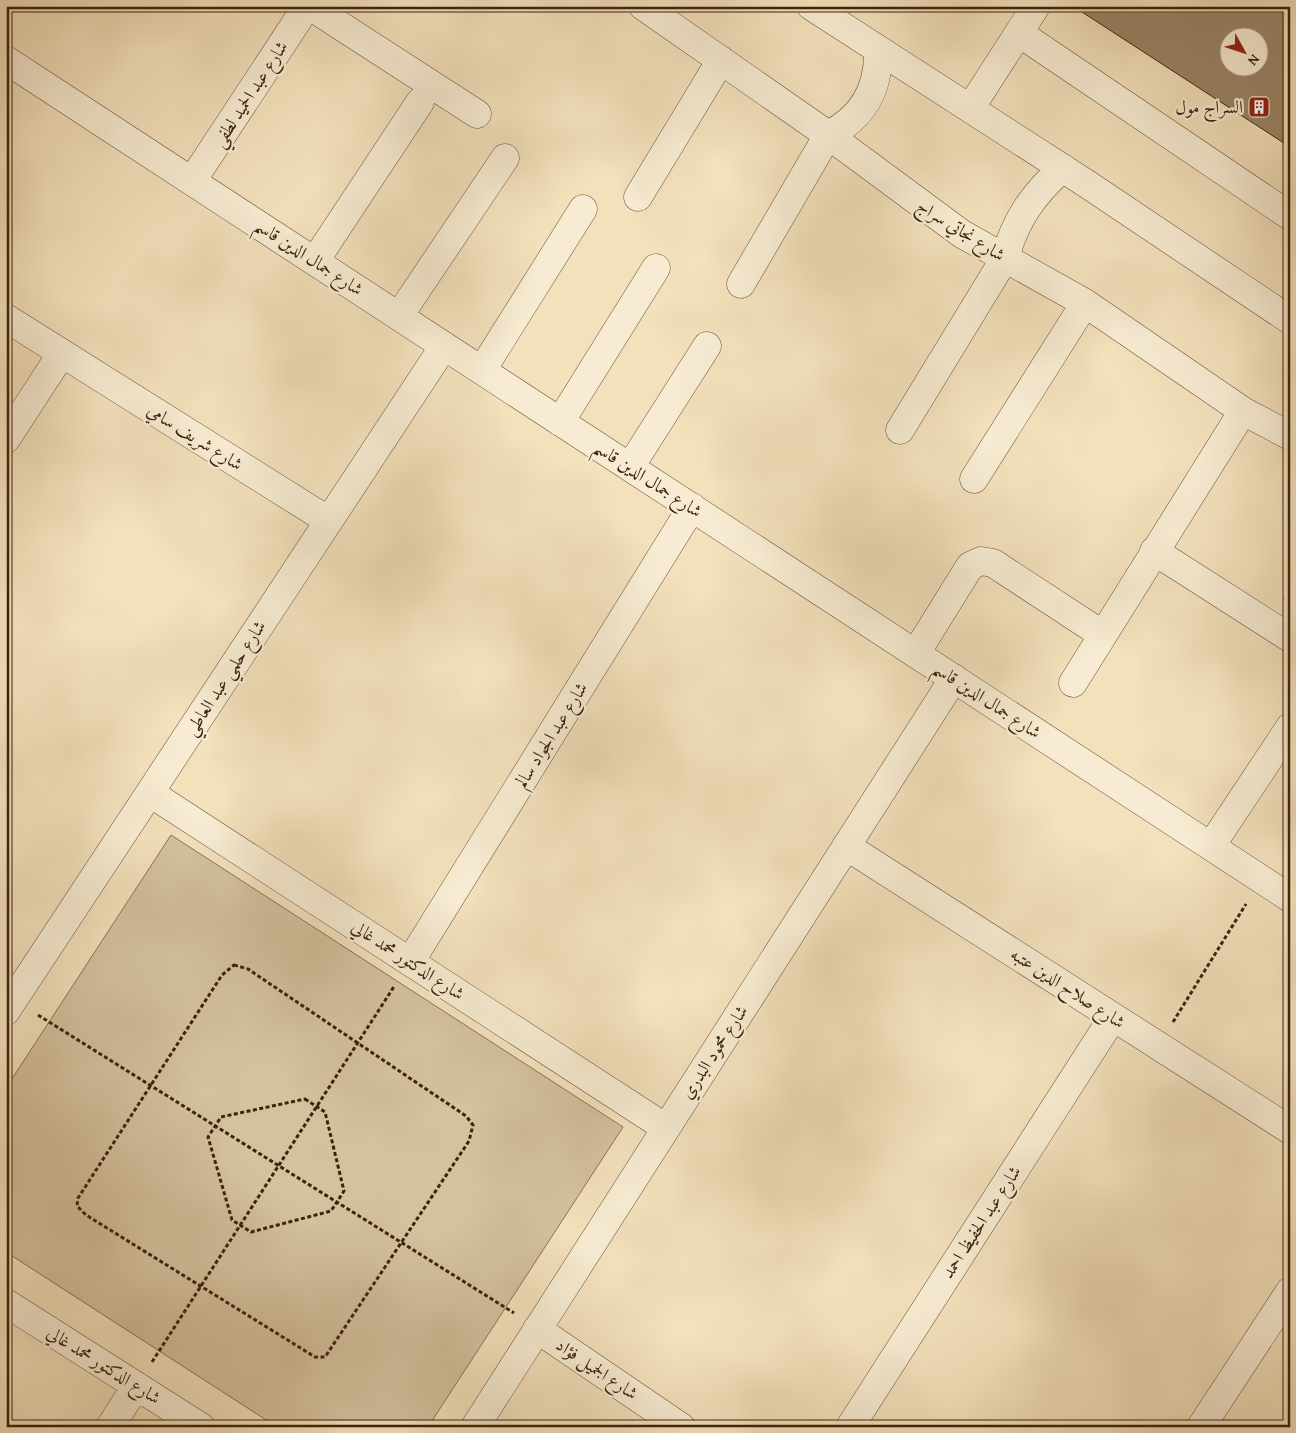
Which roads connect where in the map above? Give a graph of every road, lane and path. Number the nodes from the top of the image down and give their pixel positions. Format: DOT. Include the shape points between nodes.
graph roads {
  1 [pos="308,6"];
  2 [pos="643,6"];
  3 [pos="811,6"];
  4 [pos="1036,6"];
  5 [pos="1018,34"];
  6 [pos="878,51"];
  7 [pos="6,60"];
  8 [pos="721,60"];
  9 [pos="420,102"];
  10 [pos="971,107"];
  11 [pos="477,114"];
  12 [pos="828,135"];
  13 [pos="505,158"];
  14 [pos="1063,168"];
  15 [pos="192,181"];
  16 [pos="638,197"];
  17 [pos="583,209"];
  18 [pos="1290,216"];
  19 [pos="1005,258"];
  20 [pos="315,262"];
  21 [pos="656,268"];
  22 [pos="741,284"];
  23 [pos="1085,303"];
  24 [pos="399,316"];
  25 [pos="6,318"];
  26 [pos="1290,320"];
  27 [pos="444,346"];
  28 [pos="707,346"];
  29 [pos="62,353"];
  30 [pos="482,370"];
  31 [pos="1243,411"];
  32 [pos="560,422"];
  33 [pos="900,430"];
  34 [pos="1290,436"];
  35 [pos="6,439"];
  36 [pos="630,467"];
  37 [pos="974,479"];
  38 [pos="692,507"];
  39 [pos="328,521"];
  40 [pos="1154,551"];
  41 [pos="1103,634"];
  42 [pos="1290,638"];
  43 [pos="916,653"];
  44 [pos="954,678"];
  45 [pos="1072,683"];
  46 [pos="1290,727"];
  47 [pos="150,793"];
  48 [pos="846,846"];
  49 [pos="1211,846"];
  50 [pos="1262,879"];
  51 [pos="1290,898"];
  52 [pos="410,962"];
  53 [pos="9,1002"];
  54 [pos="1113,1017"];
  55 [pos="358,1044"];
  56 [pos="1158,1046"];
  57 [pos="151,1086"];
  58 [pos="317,1107"];
  59 [pos="215,1126"];
  60 [pos="666,1128"];
  61 [pos="1290,1130"];
  62 [pos="279,1166"];
  63 [pos="337,1202"];
  64 [pos="240,1226"];
  65 [pos="402,1243"];
  66 [pos="201,1286"];
  67 [pos="1290,1291"];
  68 [pos="6,1303"];
  69 [pos="537,1329"];
  70 [pos="136,1386"];
  71 [pos="110,1427"];
  72 [pos="201,1427"];
  73 [pos="475,1427"];
  74 [pos="682,1427"];
  75 [pos="850,1427"];
  76 [pos="1201,1427"];
  1 -- 11 [label="street"];
  1 -- 15 [label="street, شارع عبد الحميد لطفي"];
  2 -- 8 [label="street, شارع نجاتي سراج"];
  3 -- 6 [label="street"];
  4 -- 5 [label="street"];
  5 -- 10 [label="street"];
  5 -- 18 [label="street"];
  6 -- 10 [label="street"];
  6 -- 12 [label="street" via="876,81 863,108 847,124"];
  7 -- 15 [label="street, شارع جمال الدين قاسم"];
  8 -- 12 [label="street, شارع نجاتي سراج"];
  8 -- 16 [label="street"];
  9 -- 20 [label="street"];
  10 -- 14 [label="street"];
  12 -- 19 [label="street, شارع نجاتي سراج" via="947,224"];
  12 -- 22 [label="street"];
  13 -- 24 [label="street"];
  14 -- 19 [label="street" via="1043,185 1027,206"];
  14 -- 26 [label="street"];
  15 -- 20 [label="street, شارع جمال الدين قاسم"];
  17 -- 30 [label="street"];
  19 -- 23 [label="street, شارع نجاتي سراج"];
  19 -- 33 [label="street"];
  20 -- 24 [label="street, شارع جمال الدين قاسم"];
  21 -- 32 [label="street"];
  23 -- 31 [label="street, شارع نجاتي سراج"];
  23 -- 37 [label="street"];
  24 -- 27 [label="street, شارع جمال الدين قاسم"];
  25 -- 29 [label="street, شارع شريف سامي"];
  27 -- 30 [label="street, شارع جمال الدين قاسم"];
  27 -- 39 [label="street, شارع حلمي عبد العاطي"];
  28 -- 36 [label="street"];
  29 -- 35 [label="street"];
  29 -- 39 [label="street, شارع شريف سامي"];
  30 -- 32 [label="street, شارع جمال الدين قاسم"];
  31 -- 34 [label="street, شارع نجاتي سراج"];
  31 -- 40 [label="street"];
  32 -- 36 [label="street, شارع جمال الدين قاسم"];
  36 -- 38 [label="street, شارع جمال الدين قاسم"];
  38 -- 43 [label="street, شارع جمال الدين قاسم"];
  38 -- 52 [label="street, شارع عبد الجواد سالم"];
  39 -- 47 [label="street, شارع حلمي عبد العاطي"];
  40 -- 41 [label="street"];
  40 -- 42 [label="street"];
  41 -- 43 [label="street" via="993,563 981,561 970,566"];
  41 -- 45 [label="street"];
  43 -- 44 [label="street, شارع جمال الدين قاسم"];
  44 -- 48 [label="street, شارع محمود البدري"];
  44 -- 49 [label="street, شارع جمال الدين قاسم"];
  46 -- 49 [label="street"];
  47 -- 52 [label="street, شارع الدكتور محمد غالي"];
  47 -- 53 [label="street, شارع حلمي عبد العاطي"];
  48 -- 54 [label="street, شارع صلاح الدين عتبه"];
  48 -- 60 [label="street, شارع محمود البدري"];
  49 -- 50 [label="street, شارع جمال الدين قاسم"];
  50 -- 51 [label="street, شارع جمال الدين قاسم"];
  50 -- 56 [label="path"];
  52 -- 55 [label="path"];
  52 -- 60 [label="street, شارع الدكتور محمد غالي"];
  53 -- 57 [label="path"];
  54 -- 56 [label="street, شارع صلاح الدين عتبه"];
  54 -- 75 [label="street, شارع عبد الحفيظ احمد"];
  55 -- 57 [label="path" via="248,969 234,965 222,974"];
  55 -- 58 [label="path"];
  55 -- 65 [label="path" via="466,1116 473,1125 469,1141"];
  56 -- 61 [label="street, شارع صلاح الدين عتبه"];
  57 -- 59 [label="path"];
  57 -- 66 [label="path" via="78,1198 77,1206 86,1215"];
  58 -- 59 [label="path" via="305,1099 221,1117"];
  58 -- 62 [label="path"];
  58 -- 63 [label="path" via="324,1112 344,1191"];
  59 -- 62 [label="path"];
  59 -- 64 [label="path" via="208,1137 232,1220"];
  60 -- 69 [label="street, شارع محمود البدري"];
  62 -- 63 [label="path"];
  62 -- 64 [label="path"];
  63 -- 64 [label="path" via="331,1211 251,1232"];
  63 -- 65 [label="path"];
  64 -- 66 [label="path"];
  65 -- 66 [label="path" via="330,1352 322,1358 315,1357"];
  65 -- 69 [label="path"];
  66 -- 70 [label="path"];
  67 -- 76 [label="street"];
  68 -- 70 [label="street, شارع الدكتور محمد غالي"];
  69 -- 73 [label="street, شارع محمود البدري"];
  69 -- 74 [label="street, شارع الجميل فؤاد"];
  70 -- 71 [label="street"];
  70 -- 72 [label="street, شارع الدكتور محمد غالي"];
}
